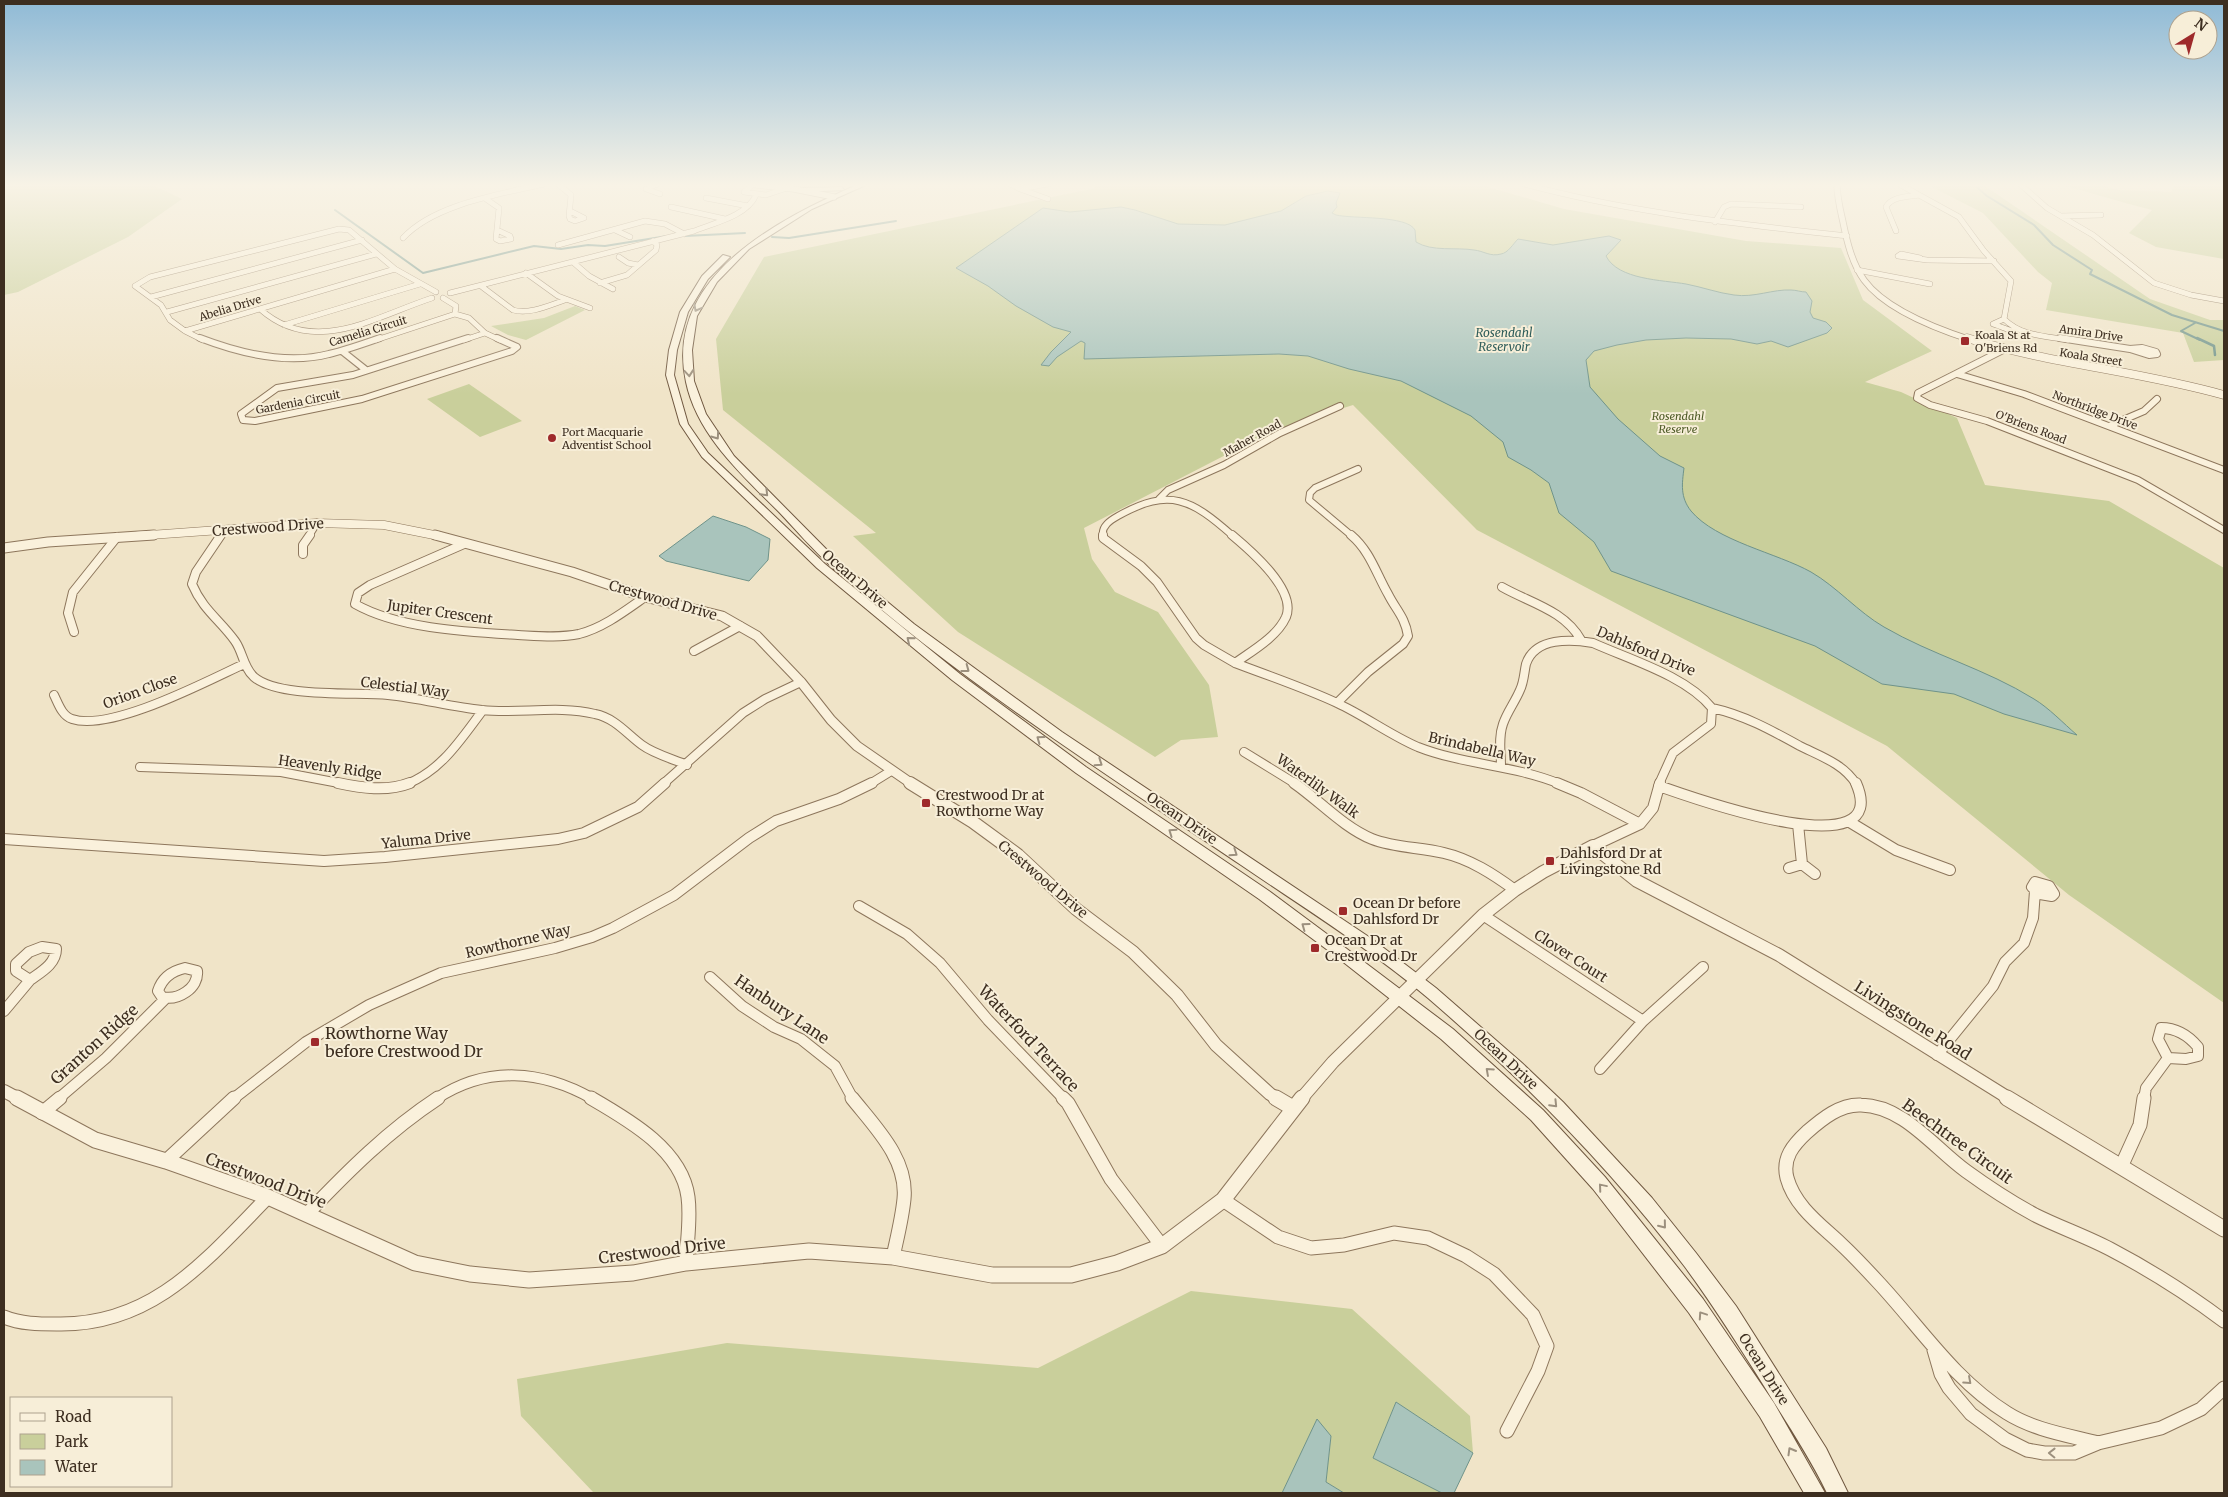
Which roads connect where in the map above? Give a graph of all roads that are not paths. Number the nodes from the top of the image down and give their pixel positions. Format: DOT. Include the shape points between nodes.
graph roads {
  1 [pos="240,254"];
  2 [pos="311,254"];
  3 [pos="376,254"];
  4 [pos="605,254"];
  5 [pos="651,254"];
  6 [pos="728,254"];
  7 [pos="741,254"];
  8 [pos="1852,254"];
  9 [pos="1987,254"];
  10 [pos="2117,254"];
  11 [pos="619,257"];
  12 [pos="1920,258"];
  13 [pos="1994,261"];
  14 [pos="574,263"];
  15 [pos="638,265"];
  16 [pos="395,269"];
  17 [pos="1857,270"];
  18 [pos="526,273"];
  19 [pos="600,283"];
  20 [pos="420,284"];
  21 [pos="1930,284"];
  22 [pos="481,286"];
  23 [pos="614,290"];
  24 [pos="450,293"];
  25 [pos="433,295"];
  26 [pos="151,297"];
  27 [pos="444,298"];
  28 [pos="564,300"];
  29 [pos="2224,301"];
  30 [pos="590,308"];
  31 [pos="260,309"];
  32 [pos="167,312"];
  33 [pos="455,314"];
  34 [pos="2004,318"];
  35 [pos="284,325"];
  36 [pos="2012,327"];
  37 [pos="2005,329"];
  38 [pos="185,331"];
  39 [pos="485,333"];
  40 [pos="2031,334"];
  41 [pos="2130,349"];
  42 [pos="2003,350"];
  43 [pos="342,351"];
  44 [pos="366,370"];
  45 [pos="1957,374"];
  46 [pos="2224,395"];
  47 [pos="2158,400"];
  48 [pos="1340,406"];
  49 [pos="702,414"];
  50 [pos="682,417"];
  51 [pos="2109,426"];
  52 [pos="2224,461"];
  53 [pos="2214,465"];
  54 [pos="1358,469"];
  55 [pos="2224,470"];
  56 [pos="1174,488"];
  57 [pos="1159,499"];
  58 [pos="1174,499"];
  59 [pos="317,523"];
  60 [pos="224,530"];
  61 [pos="2224,530"];
  62 [pos="117,536"];
  63 [pos="464,544"];
  64 [pos="4,548"];
  65 [pos="303,554"];
  66 [pos="1502,587"];
  67 [pos="645,597"];
  68 [pos="740,626"];
  69 [pos="74,632"];
  70 [pos="1581,640"];
  71 [pos="694,651"];
  72 [pos="1236,663"];
  73 [pos="244,664"];
  74 [pos="801,682"];
  75 [pos="54,695"];
  76 [pos="1337,703"];
  77 [pos="1712,708"];
  78 [pos="483,710"];
  79 [pos="1244,752"];
  80 [pos="686,765"];
  81 [pos="1501,766"];
  82 [pos="140,767"];
  83 [pos="891,772"];
  84 [pos="1659,786"];
  85 [pos="1848,821"];
  86 [pos="1640,824"];
  87 [pos="1798,824"];
  88 [pos="4,840"];
  89 [pos="1593,846"];
  90 [pos="1802,864"];
  91 [pos="1790,868"];
  92 [pos="1950,870"];
  93 [pos="1815,874"];
  94 [pos="1515,890"];
  95 [pos="2035,891"];
  96 [pos="859,906"];
  97 [pos="1483,916"];
  98 [pos="1703,967"];
  99 [pos="710,977"];
  100 [pos="30,980"];
  101 [pos="1417,981"];
  102 [pos="166,998"];
  103 [pos="1400,998"];
  104 [pos="4,1011"];
  105 [pos="1643,1021"];
  106 [pos="1937,1055"];
  107 [pos="2168,1058"];
  108 [pos="1600,1069"];
  109 [pos="4,1091"];
  110 [pos="1293,1108"];
  111 [pos="42,1113"];
  112 [pos="166,1161"];
  113 [pos="2121,1166"];
  114 [pos="268,1197"];
  115 [pos="1223,1200"];
  116 [pos="306,1214"];
  117 [pos="2222,1224"];
  118 [pos="1162,1246"];
  119 [pos="893,1257"];
  120 [pos="686,1263"];
  121 [pos="4,1317"];
  122 [pos="2224,1321"];
  123 [pos="1933,1348"];
  124 [pos="2224,1388"];
  125 [pos="1507,1431"];
  126 [pos="2098,1443"];
  127 [pos="1815,1493"];
  128 [pos="1838,1493"];
  1 -- 26 [label="street, Camelia Circuit" via="136,283 136,287"];
  2 -- 26 [label="street"];
  3 -- 16 [label="street, Camelia Circuit"];
  3 -- 32 [label="street"];
  4 -- 14 [label="street"];
  5 -- 15 [label="street"];
  6 -- 50 [label="main road, Ocean Drive" via="705,278 680,322 670,375"];
  7 -- 49 [label="main road, Ocean Drive, one-way" via="720,275 693,316 688,356 690,382"];
  8 -- 17 [label="street, Koala Street"];
  9 -- 13 [label="street"];
  10 -- 29 [label="street" via="2154,283"];
  11 -- 15 [label="street"];
  12 -- 13 [label="street"];
  13 -- 34 [label="street" via="2011,281"];
  14 -- 18 [label="street"];
  14 -- 19 [label="street"];
  15 -- 19 [label="street" via="627,274"];
  16 -- 20 [label="street, Camelia Circuit"];
  16 -- 31 [label="street, Abelia Drive"];
  17 -- 21 [label="street"];
  17 -- 42 [label="street, Koala Street" via="1875,292 1899,308 1944,330"];
  18 -- 22 [label="street"];
  18 -- 28 [label="street"];
  19 -- 23 [label="street"];
  20 -- 25 [label="street, Camelia Circuit"];
  20 -- 35 [label="street"];
  22 -- 24 [label="street"];
  22 -- 28 [label="street" via="519,312"];
  24 -- 25 [label="street" via="444,291"];
  24 -- 27 [label="street"];
  25 -- 27 [label="street"];
  25 -- 35 [label="street" via="326,332 312,333"];
  26 -- 32 [label="street, Camelia Circuit"];
  27 -- 33 [label="street" via="456,306"];
  28 -- 30 [label="street"];
  31 -- 35 [label="street"];
  31 -- 38 [label="street, Abelia Drive"];
  32 -- 38 [label="street, Camelia Circuit" via="170,320"];
  33 -- 39 [label="street, Gardenia Circuit" via="469,318"];
  33 -- 43 [label="street, Camelia Circuit"];
  34 -- 36 [label="street, Amira Drive"];
  34 -- 37 [label="street" via="1993,324"];
  36 -- 37 [label="street"];
  36 -- 40 [label="street, Amira Drive"];
  37 -- 40 [label="street"];
  38 -- 43 [label="street, Camelia Circuit" via="201,339 268,356 314,357"];
  39 -- 44 [label="street, Gardenia Circuit"];
  39 -- 44 [label="street, Gardenia Circuit" via="517,346 512,351 362,399 255,421 240,417 277,388"];
  40 -- 41 [label="street, Amira Drive"];
  42 -- 45 [label="street, O'Briens Road"];
  42 -- 46 [label="street, Koala Street" via="2154,378"];
  43 -- 44 [label="street"];
  45 -- 51 [label="street, Northridge Drive" via="2024,394"];
  45 -- 61 [label="street, O'Briens Road" via="1918,393 1916,398 1987,421 2138,480"];
  47 -- 51 [label="street" via="2144,411"];
  48 -- 56 [label="street, Maher Road"];
  49 -- 50 [label="main road"];
  49 -- 101 [label="main road, Ocean Drive, one-way" via="731,458 834,564 910,626 1058,735 1367,943"];
  103 -- 50 [label="main road, Ocean Drive, one-way" via="1264,895 1081,770 900,632 821,566 705,455"];
  51 -- 53 [label="street, Northridge Drive"];
  52 -- 53 [label="street"];
  53 -- 55 [label="street, Northridge Drive"];
  54 -- 76 [label="street" via="1315,488 1310,493 1310,500 1356,539 1371,558 1388,595 1406,622 1408,636"];
  56 -- 57 [label="street, Maher Road"];
  56 -- 58 [label="street"];
  57 -- 58 [label="street, Brindabella Way"];
  57 -- 72 [label="street, Brindabella Way" via="1112,520 1102,532 1103,538 1157,582 1196,638"];
  58 -- 72 [label="street, Brindabella Way" via="1211,518 1244,544 1270,572 1287,598 1288,611 1280,627"];
  59 -- 60 [label="street, Crestwood Drive"];
  59 -- 63 [label="street, Crestwood Drive" via="404,527"];
  59 -- 65 [label="street" via="303,545"];
  60 -- 62 [label="street, Crestwood Drive"];
  60 -- 73 [label="street, Celestial Way" via="196,572 192,584 213,618 236,642"];
  62 -- 64 [label="street, Crestwood Drive"];
  62 -- 69 [label="street" via="73,592 68,613"];
  63 -- 67 [label="street, Crestwood Drive" via="572,572"];
  63 -- 67 [label="street, Jupiter Crescent" via="439,558 379,579 358,593 355,604 369,613 424,625 562,636 593,628"];
  66 -- 70 [label="street" via="1563,618 1575,628"];
  67 -- 68 [label="street, Crestwood Drive" via="701,609"];
  68 -- 71 [label="street"];
  68 -- 74 [label="street, Crestwood Drive" via="757,636"];
  70 -- 77 [label="street, Dahlsford Drive" via="1605,647 1686,684"];
  70 -- 81 [label="street, Dahlsford Drive" via="1552,642 1530,657 1523,685 1501,731"];
  72 -- 76 [label="street, Brindabella Way"];
  73 -- 75 [label="street, Orion Close" via="147,706 92,722 67,716"];
  73 -- 78 [label="street, Celestial Way" via="255,678 276,687 389,695"];
  74 -- 80 [label="street, Yaluma Drive" via="743,713"];
  74 -- 83 [label="street, Crestwood Drive" via="857,746"];
  76 -- 81 [label="street, Brindabella Way" via="1424,749"];
  77 -- 84 [label="street" via="1711,724 1673,754"];
  77 -- 85 [label="street" via="1747,717 1842,769 1856,785 1860,799 1857,812"];
  78 -- 80 [label="street, Celestial Way" via="569,709 598,714 619,724 644,746"];
  78 -- 82 [label="street, Heavenly Ridge" via="445,761 408,784 390,789 368,789 282,772"];
  79 -- 94 [label="street, Waterlily Walk" via="1275,769 1346,824 1368,836 1399,847 1454,856 1478,865"];
  80 -- 88 [label="street, Yaluma Drive" via="638,808 584,833 558,839 324,861"];
  81 -- 86 [label="street, Brindabella Way" via="1560,784"];
  83 -- 110 [label="street, Crestwood Drive" via="973,822 1018,855 1076,909 1133,952 1177,995 1216,1045 1270,1094"];
  83 -- 112 [label="street, Rowthorne Way" via="839,799 777,821 737,846 675,894 622,924 541,952 439,974 342,1019 301,1044 255,1079"];
  84 -- 86 [label="street" via="1653,808"];
  84 -- 87 [label="street" via="1735,812"];
  85 -- 87 [label="street"];
  85 -- 92 [label="street" via="1896,850"];
  86 -- 89 [label="street"];
  87 -- 90 [label="street"];
  89 -- 94 [label="street"];
  89 -- 106 [label="street, Livingstone Road" via="1638,881 1779,955"];
  90 -- 91 [label="street"];
  90 -- 93 [label="street"];
  94 -- 97 [label="street"];
  95 -- 106 [label="street" via="2033,918 2024,943 2005,962 1993,986"];
  96 -- 118 [label="street, Waterford Terrace" via="906,934 940,962 988,1020 1068,1103 1111,1179"];
  97 -- 101 [label="street"];
  97 -- 105 [label="street, Clover Court"];
  98 -- 105 [label="street"];
  99 -- 119 [label="street, Hanbury Lane" via="742,1006 774,1027 801,1039 835,1066 851,1096 888,1142 902,1178 904,1198"];
  100 -- 104 [label="street"];
  101 -- 103 [label="street, Crestwood Drive"];
  101 -- 128 [label="main road, Ocean Drive, one-way" via="1542,1092 1646,1204 1729,1313 1819,1455"];
  102 -- 111 [label="street, Granton Ridge" via="106,1058"];
  103 -- 110 [label="street, Crestwood Drive" via="1333,1062"];
  127 -- 103 [label="main road, Ocean Drive, one-way" via="1767,1410 1696,1306 1599,1184 1523,1102 1447,1034"];
  105 -- 108 [label="street"];
  106 -- 113 [label="street, Livingstone Road"];
  107 -- 113 [label="street" via="2146,1088 2140,1125"];
  109 -- 111 [label="street, Crestwood Drive"];
  110 -- 115 [label="street, Crestwood Drive"];
  111 -- 112 [label="street, Crestwood Drive" via="95,1140"];
  112 -- 114 [label="street, Crestwood Drive"];
  113 -- 117 [label="street, Livingstone Road"];
  114 -- 116 [label="street, Crestwood Drive"];
  114 -- 121 [label="street" via="192,1272 149,1304 102,1322 63,1326 12,1321"];
  115 -- 118 [label="street, Crestwood Drive"];
  115 -- 125 [label="street" via="1278,1237 1311,1248 1344,1245 1394,1233 1428,1238 1494,1274 1533,1315 1547,1346 1538,1371"];
  116 -- 120 [label="street, Crestwood Drive" via="415,1263 500,1278 529,1280 633,1273"];
  116 -- 120 [label="street" via="366,1153 409,1116 454,1088 494,1077 525,1074 553,1079 609,1108 671,1158 683,1177 689,1198"];
  118 -- 119 [label="street, Crestwood Drive" via="1072,1275 992,1275"];
  119 -- 120 [label="street, Crestwood Drive" via="809,1251"];
  122 -- 123 [label="street, Beechtree Circuit" via="2160,1277 2094,1241 2028,1211 1977,1179 1898,1116 1867,1105 1844,1107 1810,1131 1788,1152 1786,1178 1801,1205 1854,1256"];
  123 -- 126 [label="street, Beechtree Circuit, one-way" via="2007,1413 2024,1422"];
  126 -- 123 [label="street, Beechtree Circuit, one-way" via="2074,1453 2044,1453 2027,1450 2005,1440 1976,1419 1959,1401 1942,1374"];
  124 -- 126 [label="street, Beechtree Circuit" via="2201,1409 2161,1428"];
}
